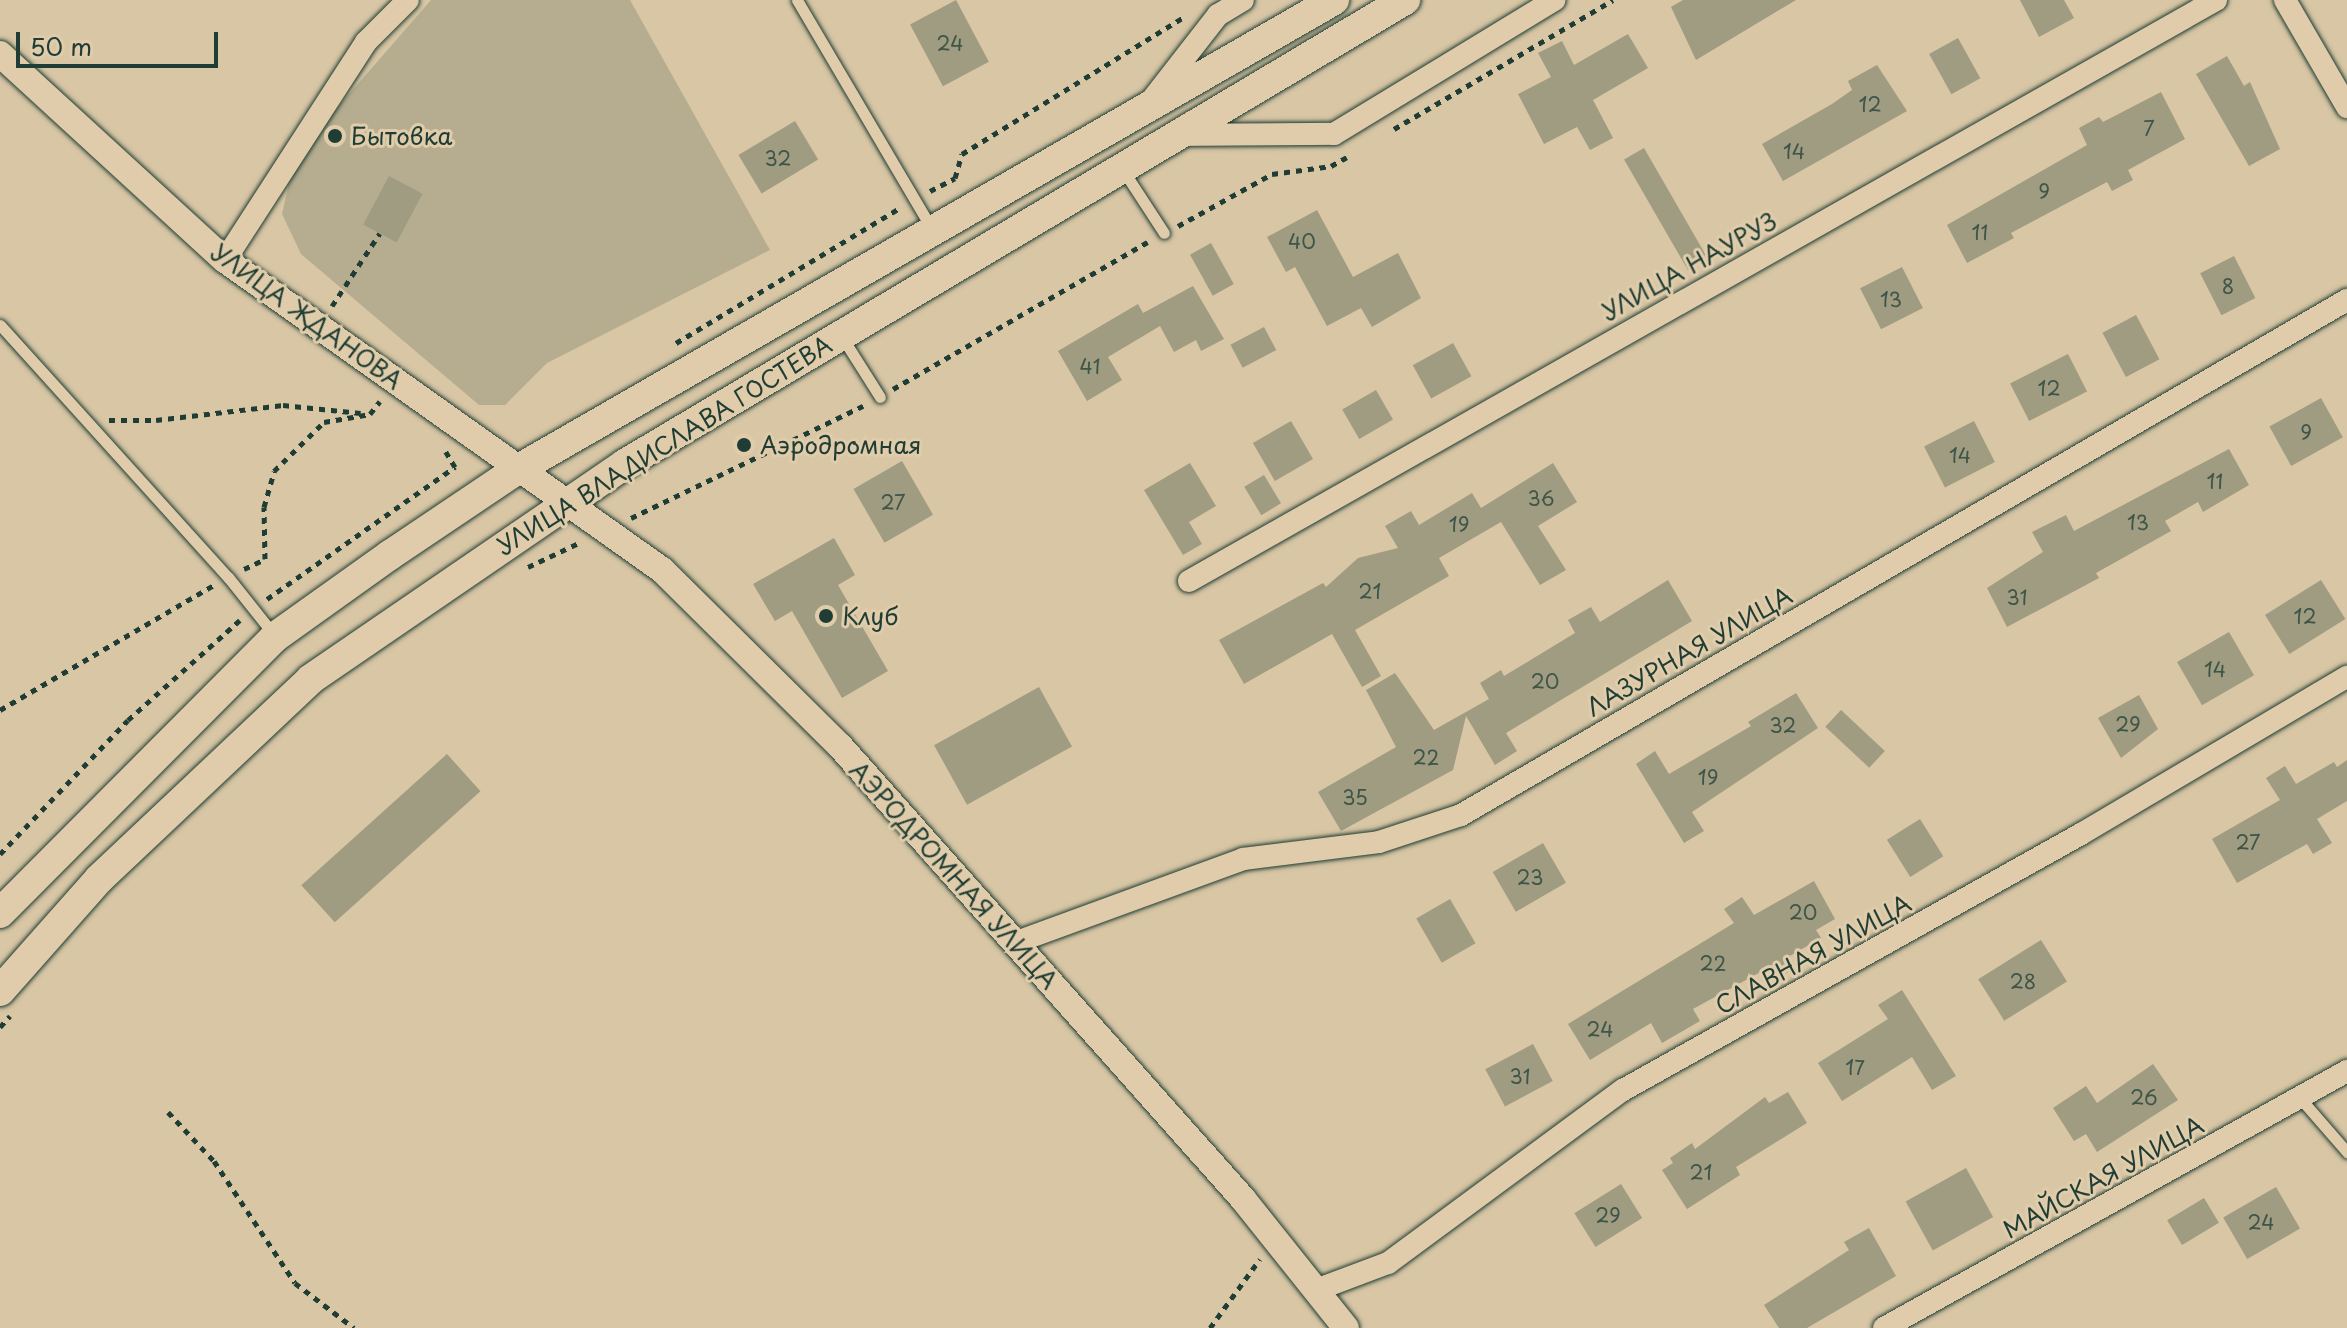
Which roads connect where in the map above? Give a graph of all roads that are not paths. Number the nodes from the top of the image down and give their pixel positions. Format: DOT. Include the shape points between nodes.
graph roads {
  1 [pos="408,0"];
  2 [pos="797,0"];
  3 [pos="1243,0"];
  4 [pos="1334,0"];
  5 [pos="1405,0"];
  6 [pos="1554,0"];
  7 [pos="2216,0"];
  8 [pos="2285,0"];
  9 [pos="1206,8"];
  10 [pos="0,54"];
  11 [pos="2347,107"];
  12 [pos="1145,109"];
  13 [pos="1170,135"];
  14 [pos="1120,165"];
  15 [pos="933,231"];
  16 [pos="1164,233"];
  17 [pos="225,260"];
  18 [pos="2347,300"];
  19 [pos="0,325"];
  20 [pos="841,335"];
  21 [pos="880,397"];
  22 [pos="515,471"];
  23 [pos="563,503"];
  24 [pos="1189,581"];
  25 [pos="275,637"];
  26 [pos="2347,677"];
  27 [pos="0,913"];
  28 [pos="1014,943"];
  29 [pos="9,998"];
  30 [pos="2347,1071"];
  31 [pos="2300,1098"];
  32 [pos="2347,1152"];
  33 [pos="1316,1290"];
  34 [pos="1346,1328"];
  35 [pos="1884,1328"];
  1 -- 17 [label="street" via="366,42"];
  2 -- 15 [label="lane"];
  3 -- 9 [label="street"];
  4 -- 12 [label="main road, УЛИЦА ВЛАДИСЛАВА ГОСТЕВА"];
  5 -- 13 [label="main road, УЛИЦА ВЛАДИСЛАВА ГОСТЕВА"];
  6 -- 13 [label="street" via="1334,134"];
  7 -- 24 [label="street, УЛИЦА НАУРУЗ"];
  8 -- 11 [label="street"];
  9 -- 12 [label="street"];
  10 -- 17 [label="street, УЛИЦА ЖДАНОВА"];
  12 -- 15 [label="main road, УЛИЦА ВЛАДИСЛАВА ГОСТЕВА"];
  13 -- 14 [label="main road, УЛИЦА ВЛАДИСЛАВА ГОСТЕВА"];
  14 -- 16 [label="lane"];
  14 -- 20 [label="main road, УЛИЦА ВЛАДИСЛАВА ГОСТЕВА"];
  15 -- 22 [label="main road, УЛИЦА ВЛАДИСЛАВА ГОСТЕВА"];
  17 -- 22 [label="street, УЛИЦА ЖДАНОВА"];
  18 -- 28 [label="street, ЛАЗУРНАЯ УЛИЦА" via="1461,815 1379,842 1243,859"];
  19 -- 25 [label="lane" via="228,577"];
  20 -- 21 [label="lane"];
  20 -- 23 [label="main road, УЛИЦА ВЛАДИСЛАВА ГОСТЕВА"];
  22 -- 23 [label="street, АЭРОДРОМНАЯ УЛИЦА"];
  22 -- 25 [label="main road, УЛИЦА ВЛАДИСЛАВА ГОСТЕВА"];
  23 -- 28 [label="street, АЭРОДРОМНАЯ УЛИЦА" via="662,570 840,746"];
  23 -- 29 [label="main road, УЛИЦА ВЛАДИСЛАВА ГОСТЕВА" via="311,679 99,879"];
  25 -- 27 [label="main road, УЛИЦА ВЛАДИСЛАВА ГОСТЕВА"];
  26 -- 33 [label="street, СЛАВНАЯ УЛИЦА" via="2081,834 1623,1090 1388,1263"];
  28 -- 33 [label="street, АЭРОДРОМНАЯ УЛИЦА"];
  30 -- 31 [label="street, МАЙСКАЯ УЛИЦА"];
  31 -- 32 [label="lane"];
  31 -- 35 [label="street, МАЙСКАЯ УЛИЦА"];
  33 -- 34 [label="street, АЭРОДРОМНАЯ УЛИЦА"];
}
